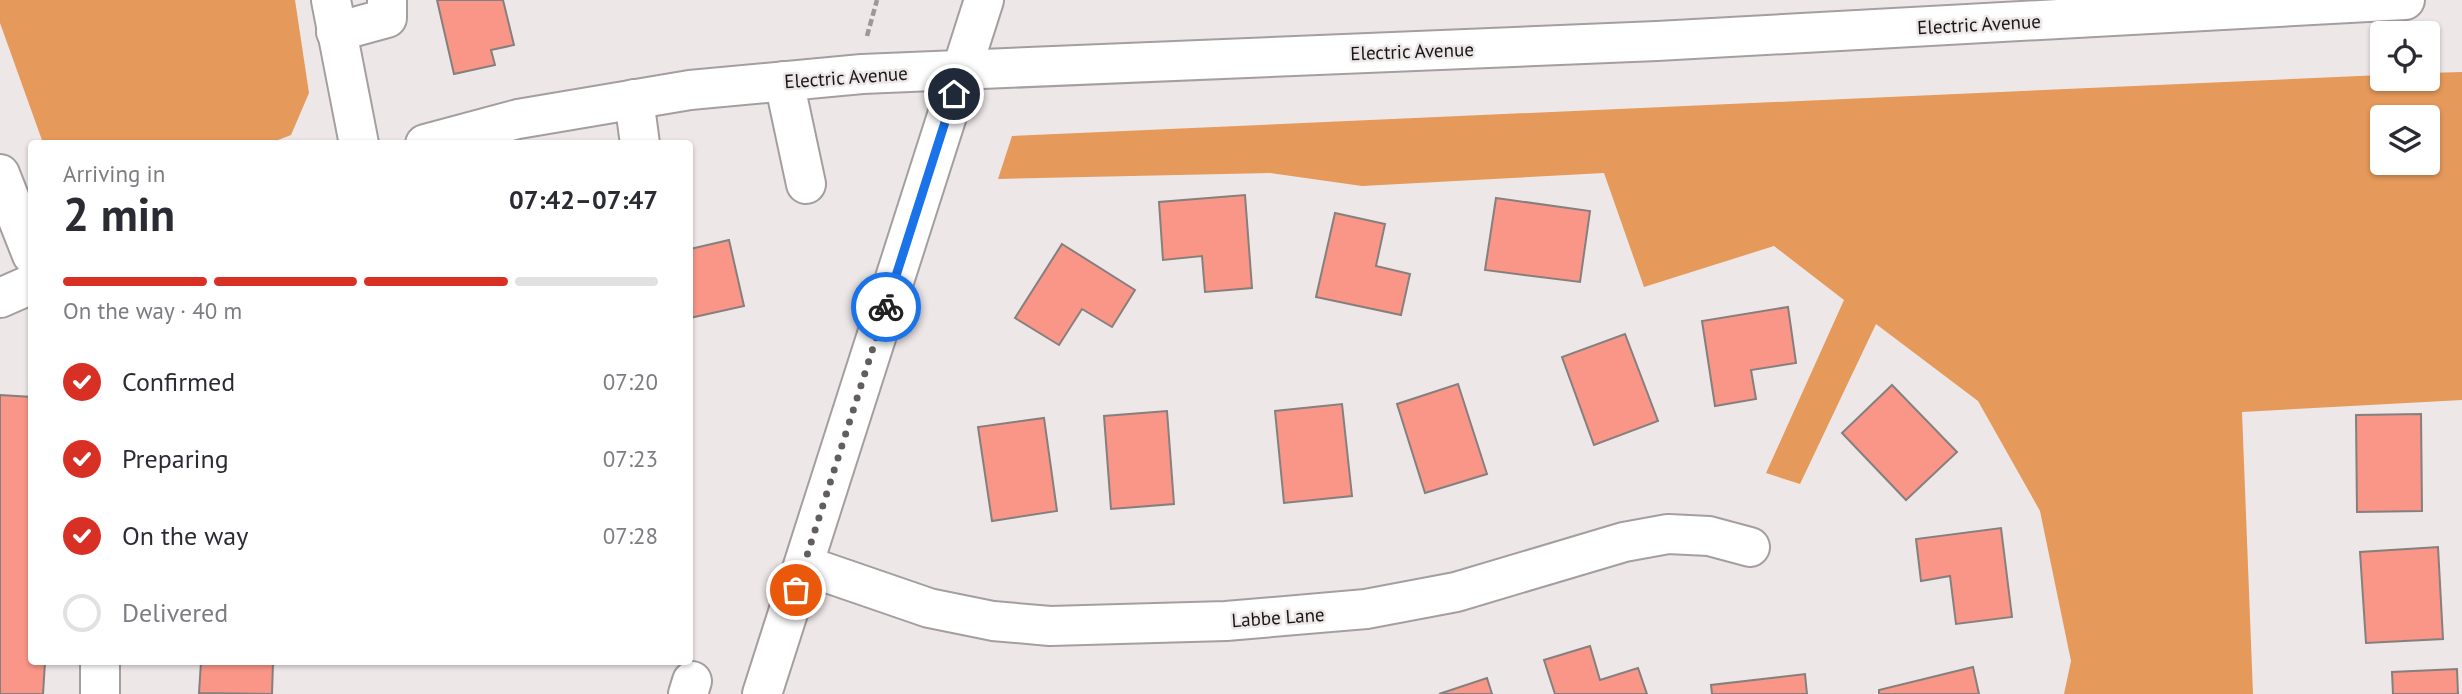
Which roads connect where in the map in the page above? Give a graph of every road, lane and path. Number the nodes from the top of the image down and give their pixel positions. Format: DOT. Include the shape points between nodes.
graph roads {
  1 [pos="387,0"];
  2 [pos="877,0"];
  3 [pos="984,0"];
  4 [pos="2405,0"];
  5 [pos="333,16"];
  6 [pos="864,44"];
  7 [pos="962,70"];
  8 [pos="784,80"];
  9 [pos="634,99"];
  10 [pos="358,140"];
  11 [pos="440,140"];
  12 [pos="639,140"];
  13 [pos="0,174"];
  14 [pos="806,184"];
  15 [pos="28,245"];
  16 [pos="28,286"];
  17 [pos="0,298"];
  18 [pos="1750,548"];
  19 [pos="804,565"];
  20 [pos="100,665"];
  21 [pos="100,694"];
  22 [pos="762,694"];
  1 -- 5 [label="street" via="387,18"];
  2 -- 6 [label="path"];
  3 -- 7 [label="street"];
  4 -- 7 [label="street, Electric Avenue" via="1657,41"];
  5 -- 10 [label="street"];
  7 -- 8 [label="street, Electric Avenue"];
  7 -- 19 [label="street"];
  8 -- 9 [label="street, Electric Avenue"];
  8 -- 14 [label="street"];
  9 -- 11 [label="street, Electric Avenue" via="518,119"];
  9 -- 12 [label="street"];
  13 -- 15 [label="street"];
  16 -- 17 [label="street"];
  18 -- 19 [label="street, Labbe Lane" via="1709,536 1668,534 1624,541 1456,592 1366,609 1226,621 1050,626 929,608"];
  19 -- 22 [label="street"];
  20 -- 21 [label="street"];
}
